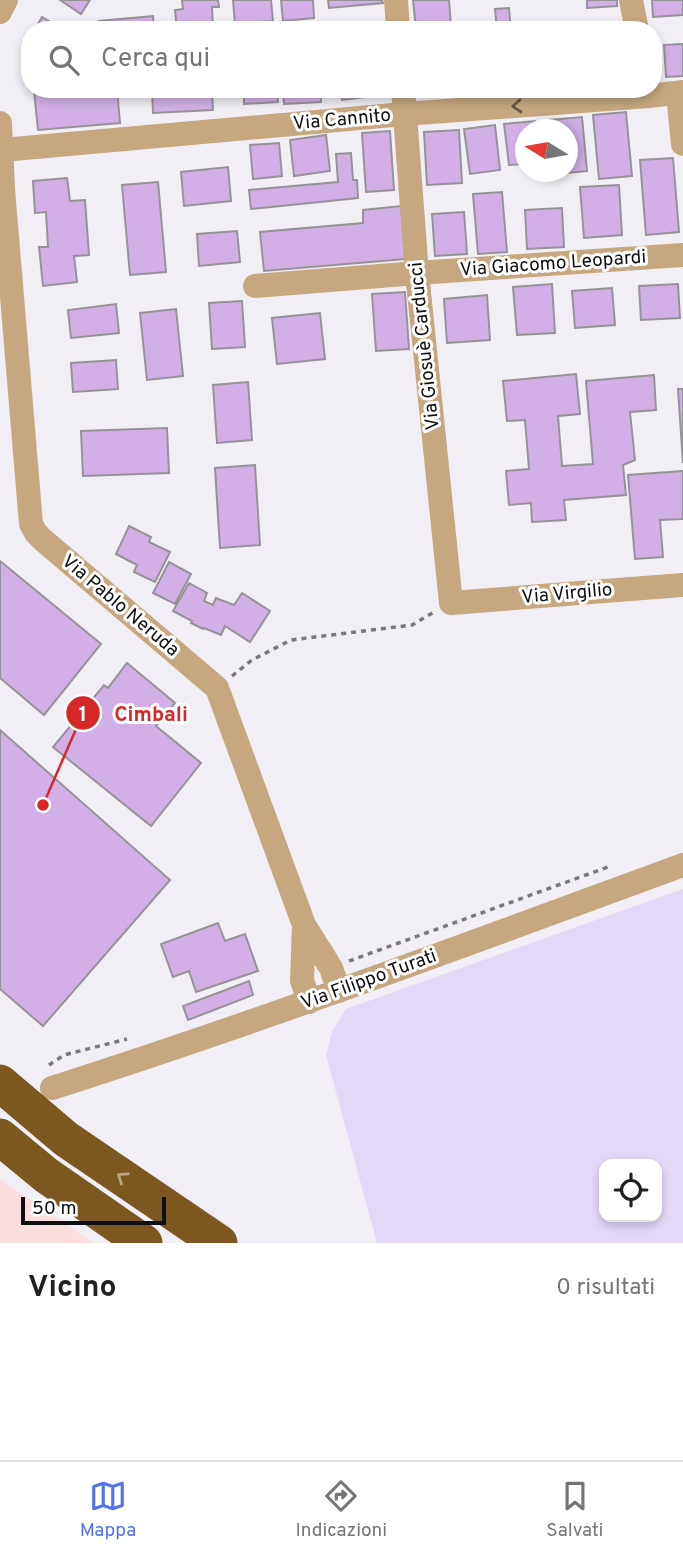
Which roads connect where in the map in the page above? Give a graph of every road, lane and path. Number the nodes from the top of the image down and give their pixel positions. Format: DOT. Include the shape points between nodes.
graph roads {
  1 [pos="6,0"];
  2 [pos="396,0"];
  3 [pos="631,0"];
  4 [pos="0,12"];
  5 [pos="397,21"];
  6 [pos="635,21"];
  7 [pos="662,93"];
  8 [pos="680,93"];
  9 [pos="403,98"];
  10 [pos="590,98"];
  11 [pos="404,114"];
  12 [pos="0,122"];
  13 [pos="683,144"];
  14 [pos="2,150"];
  15 [pos="2,190"];
  16 [pos="683,255"];
  17 [pos="417,273"];
  18 [pos="255,286"];
  19 [pos="683,584"];
  20 [pos="451,603"];
  21 [pos="217,688"];
  22 [pos="683,865"];
  23 [pos="607,867"];
  24 [pos="304,925"];
  25 [pos="331,968"];
  26 [pos="339,991"];
  27 [pos="309,1002"];
  28 [pos="131,1038"];
  29 [pos="48,1079"];
  30 [pos="0,1083"];
  31 [pos="0,1137"];
  32 [pos="145,1243"];
  33 [pos="219,1243"];
  1 -- 4 [label="street"];
  2 -- 5 [label="street"];
  3 -- 6 [label="street"];
  7 -- 8 [label="street, Via Cannito"];
  8 -- 13 [label="street"];
  9 -- 11 [label="street, Via Giosuè Carducci"];
  10 -- 11 [label="street, Via Cannito, one-way"];
  11 -- 14 [label="street, Via Cannito"];
  11 -- 17 [label="street, Via Giosuè Carducci"];
  12 -- 14 [label="street, Via Pablo Neruda"];
  14 -- 15 [label="street, Via Pablo Neruda"];
  15 -- 21 [label="street, Via Pablo Neruda" via="31,524 43,540"];
  16 -- 17 [label="street, Via Giacomo Leopardi"];
  17 -- 18 [label="street, Via Giacomo Leopardi"];
  17 -- 20 [label="street, Via Giosuè Carducci"];
  19 -- 20 [label="street, Via Virgilio"];
  20 -- 21 [label="path" via="412,625 291,640 252,660"];
  21 -- 24 [label="street, Via Pablo Neruda"];
  22 -- 26 [label="street, Via Filippo Turati"];
  23 -- 25 [label="path"];
  24 -- 25 [label="street"];
  24 -- 27 [label="street, Via Pablo Neruda" via="302,979"];
  25 -- 26 [label="street"];
  26 -- 27 [label="street, Via Filippo Turati"];
  27 -- 29 [label="street, Via Filippo Turati" via="180,1047"];
  28 -- 29 [label="path" via="64,1055"];
  33 -- 30 [label="highway, one-way" via="66,1139"];
  31 -- 32 [label="highway" via="46,1175"];
}
